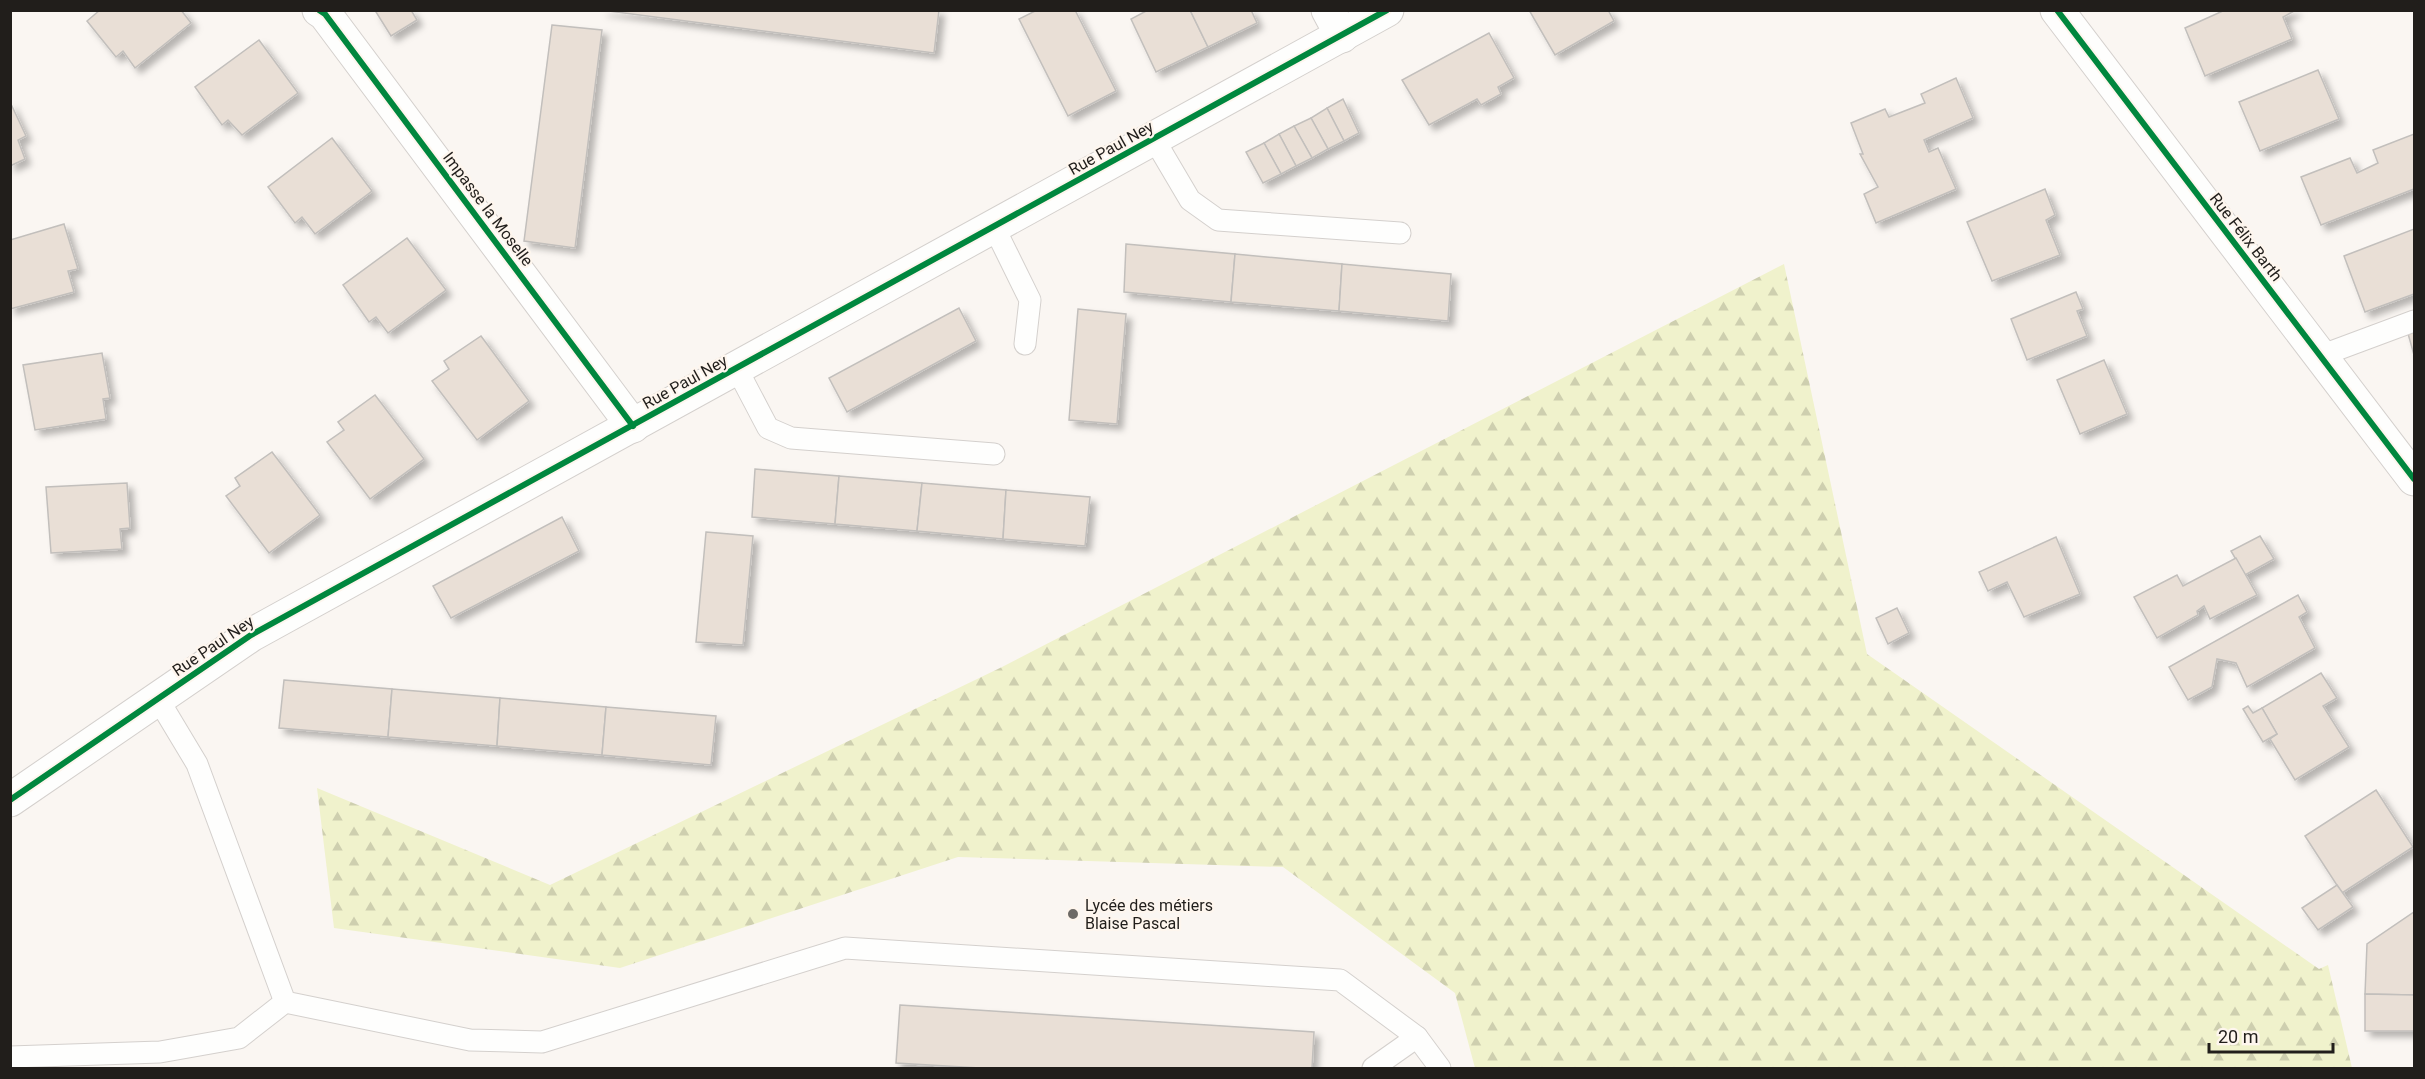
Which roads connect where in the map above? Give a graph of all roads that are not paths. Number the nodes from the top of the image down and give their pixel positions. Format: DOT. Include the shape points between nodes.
graph roads {
  1 [pos="1387,10"];
  2 [pos="2057,10"];
  3 [pos="324,12"];
  4 [pos="1335,23"];
  5 [pos="1154,140"];
  6 [pos="994,227"];
  7 [pos="1400,233"];
  8 [pos="2415,321"];
  9 [pos="1025,344"];
  10 [pos="2320,356"];
  11 [pos="737,369"];
  12 [pos="633,426"];
  13 [pos="994,454"];
  14 [pos="2415,480"];
  15 [pos="158,699"];
  16 [pos="10,800"];
  17 [pos="285,1002"];
  18 [pos="1417,1037"];
  19 [pos="10,1057"];
  20 [pos="1373,1068"];
  21 [pos="1440,1068"];
  1 -- 4 [label="street, Rue Paul Ney"];
  2 -- 10 [label="street, Rue Félix Barth"];
  3 -- 12 [label="street, Impasse la Moselle"];
  4 -- 5 [label="street, Rue Paul Ney"];
  5 -- 6 [label="street, Rue Paul Ney"];
  5 -- 7 [label="lane" via="1190,200 1218,220"];
  6 -- 9 [label="lane" via="1030,300"];
  6 -- 11 [label="street, Rue Paul Ney"];
  8 -- 10 [label="lane"];
  10 -- 14 [label="street, Rue Félix Barth"];
  11 -- 12 [label="street, Rue Paul Ney"];
  11 -- 13 [label="lane" via="768,428 792,438"];
  12 -- 15 [label="street, Rue Paul Ney" via="251,635"];
  15 -- 16 [label="street, Rue Paul Ney"];
  15 -- 17 [label="lane" via="197,764"];
  17 -- 18 [label="lane" via="470,1040 542,1042 845,948 1340,980"];
  17 -- 19 [label="lane" via="239,1038 160,1052"];
  18 -- 20 [label="lane"];
  18 -- 21 [label="lane"];
}
